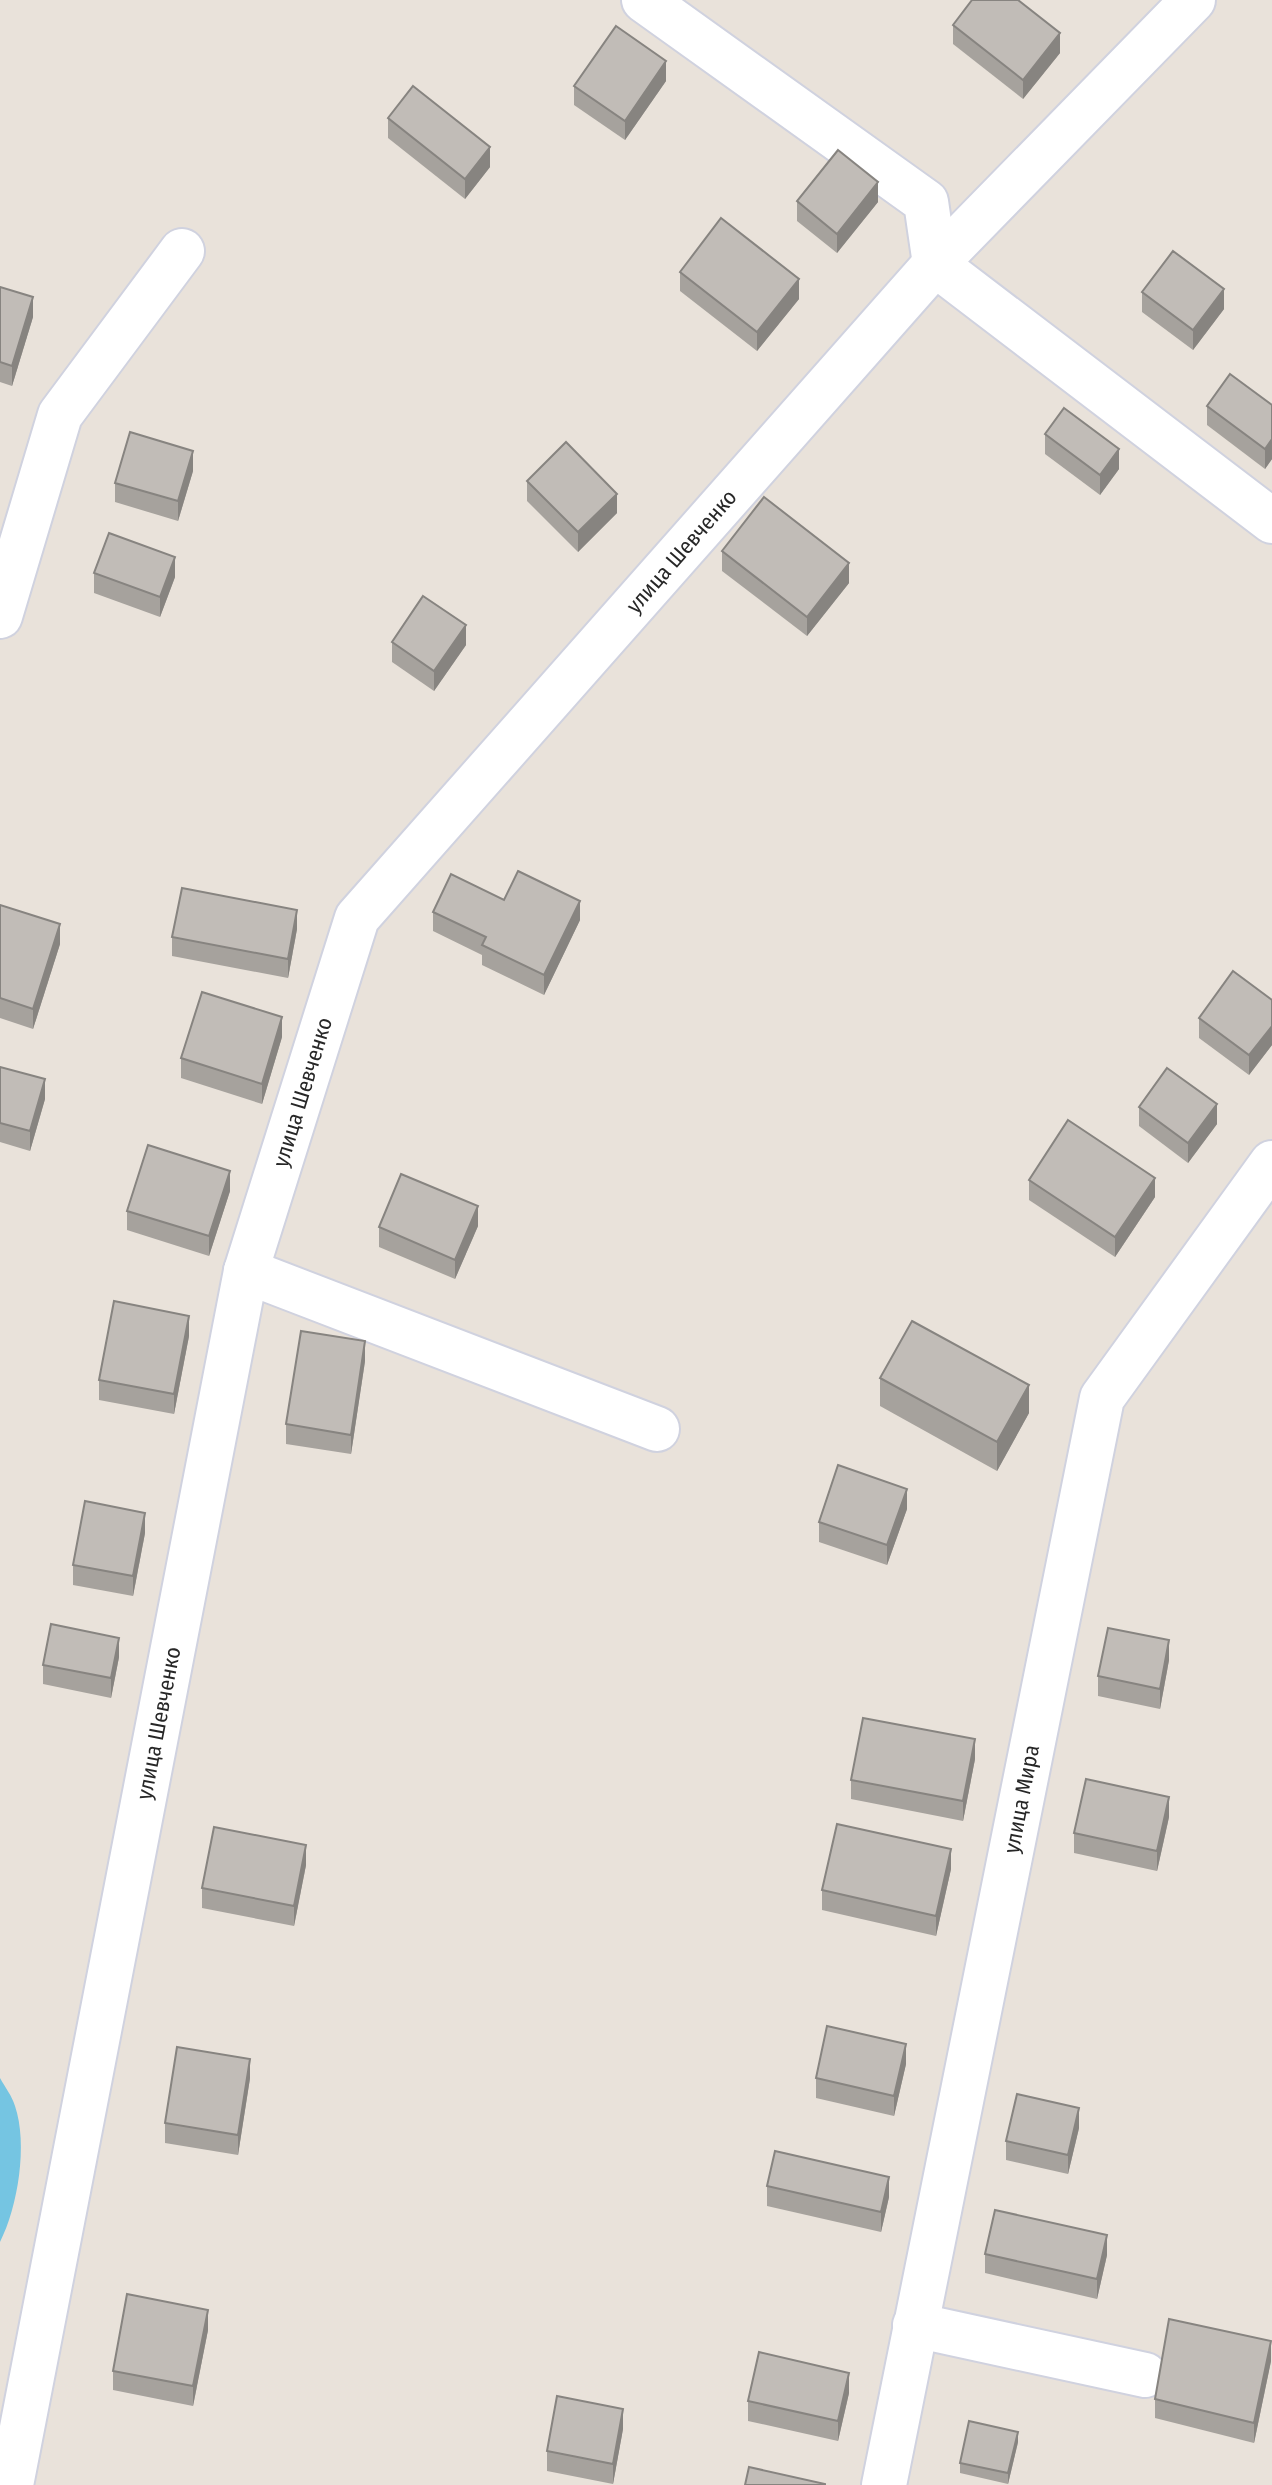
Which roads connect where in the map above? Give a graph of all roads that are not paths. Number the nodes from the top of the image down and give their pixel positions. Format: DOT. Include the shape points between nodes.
graph roads {
  1 [pos="644,0"];
  2 [pos="1193,0"];
  3 [pos="182,251"];
  4 [pos="935,264"];
  5 [pos="1272,521"];
  6 [pos="0,616"];
  7 [pos="1272,1163"];
  8 [pos="246,1271"];
  9 [pos="657,1429"];
  10 [pos="915,2325"];
  11 [pos="1145,2375"];
  12 [pos="11,2485"];
  13 [pos="884,2485"];
  1 -- 4 [label="street" via="926,202"];
  2 -- 4 [label="street, улица Шевченко"];
  3 -- 6 [label="street" via="60,415"];
  4 -- 5 [label="street"];
  4 -- 8 [label="street, улица Шевченко" via="357,918"];
  7 -- 10 [label="street, улица Мира" via="1102,1398"];
  8 -- 9 [label="street"];
  8 -- 12 [label="street, улица Шевченко"];
  10 -- 11 [label="street"];
  10 -- 13 [label="street, улица Мира"];
}
